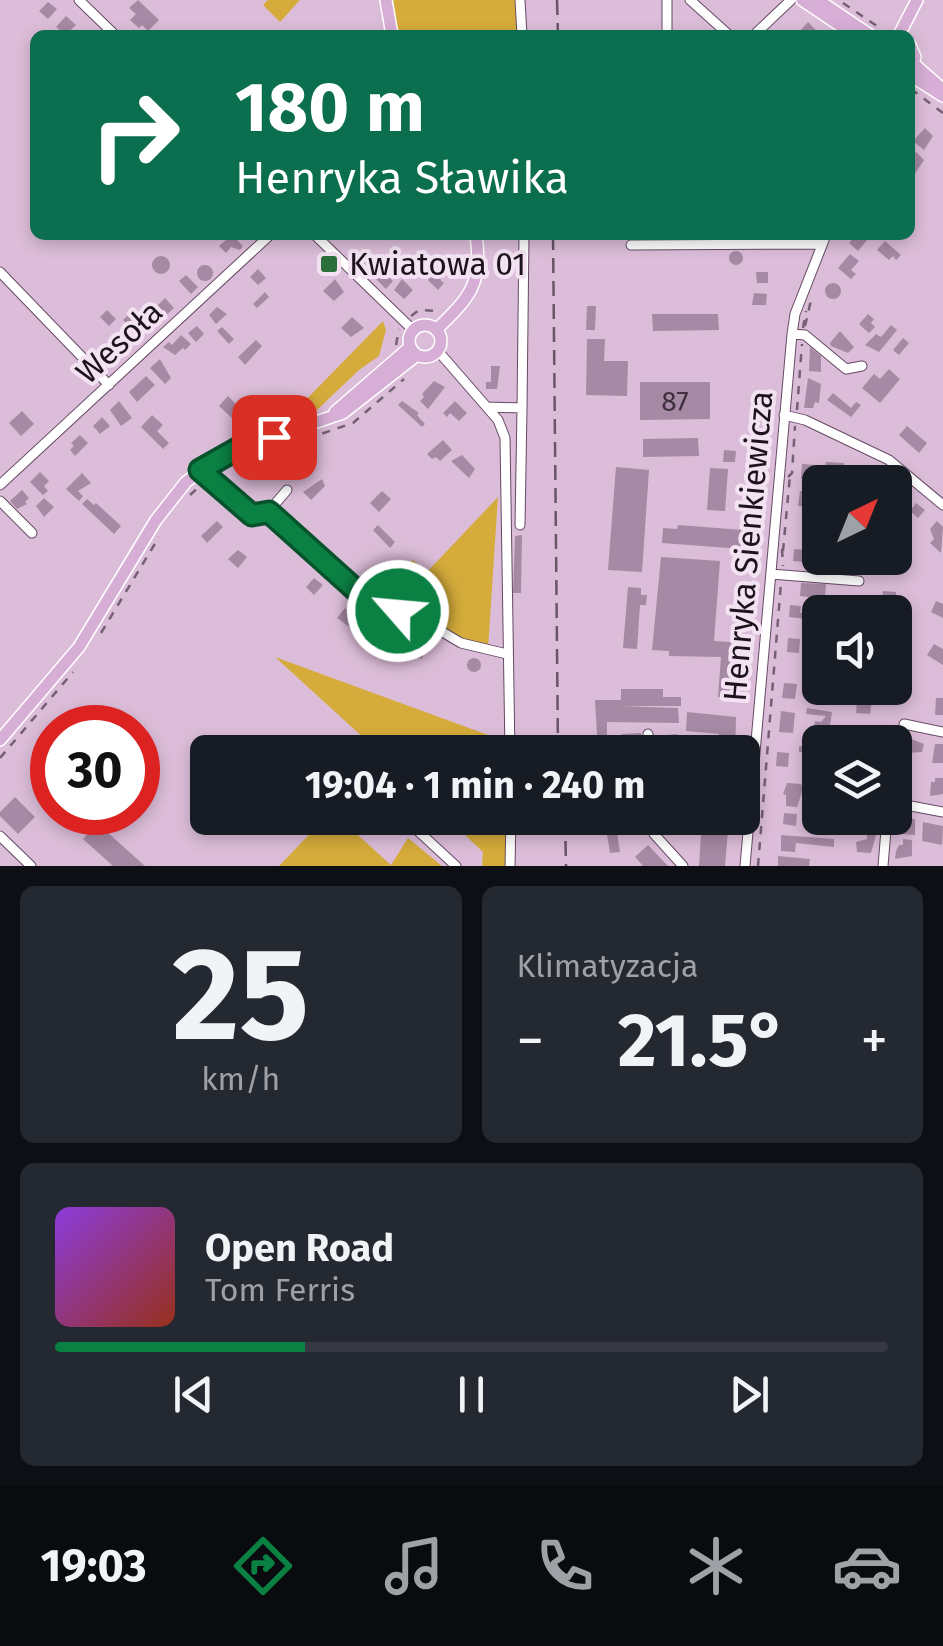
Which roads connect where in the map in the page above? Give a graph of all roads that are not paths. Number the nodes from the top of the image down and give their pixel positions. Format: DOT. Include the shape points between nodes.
graph roads {
  1 [pos="79,0"];
  2 [pos="386,0"];
  3 [pos="520,0"];
  4 [pos="667,0"];
  5 [pos="690,0"];
  6 [pos="791,0"];
  7 [pos="802,0"];
  8 [pos="818,0"];
  9 [pos="918,0"];
  10 [pos="110,30"];
  11 [pos="391,30"];
  12 [pos="522,30"];
  13 [pos="667,30"];
  14 [pos="723,30"];
  15 [pos="759,30"];
  16 [pos="847,30"];
  17 [pos="863,30"];
  18 [pos="902,30"];
  19 [pos="911,30"];
  20 [pos="915,73"];
  21 [pos="943,93"];
  22 [pos="265,240"];
  23 [pos="320,240"];
  24 [pos="477,240"];
  25 [pos="524,240"];
  26 [pos="824,240"];
  27 [pos="631,246"];
  28 [pos="0,272"];
  29 [pos="413,330"];
  30 [pos="436,330"];
  31 [pos="799,334"];
  32 [pos="414,351"];
  33 [pos="438,351"];
  34 [pos="862,366"];
  35 [pos="109,384"];
  36 [pos="488,408"];
  37 [pos="522,408"];
  38 [pos="792,415"];
  39 [pos="205,474"];
  40 [pos="0,485"];
  41 [pos="287,490"];
  42 [pos="0,501"];
  43 [pos="943,505"];
  44 [pos="269,512"];
  45 [pos="520,525"];
  46 [pos="32,532"];
  47 [pos="776,574"];
  48 [pos="858,582"];
  49 [pos="507,654"];
  50 [pos="904,724"];
  51 [pos="943,732"];
  52 [pos="509,735"];
  53 [pos="0,740"];
  54 [pos="912,806"];
  55 [pos="943,812"];
  56 [pos="422,835"];
  57 [pos="511,835"];
  58 [pos="655,835"];
  59 [pos="885,835"];
  60 [pos="0,836"];
  61 [pos="31,866"];
  62 [pos="456,866"];
  63 [pos="510,866"];
  64 [pos="683,866"];
  65 [pos="745,866"];
  66 [pos="883,866"];
  1 -- 10 [label="street"];
  2 -- 11 [label="main road"];
  3 -- 12 [label="street"];
  4 -- 13 [label="street"];
  5 -- 14 [label="street"];
  6 -- 15 [label="street"];
  7 -- 16 [label="main road"];
  8 -- 17 [label="main road"];
  9 -- 18 [label="main road"];
  9 -- 19 [label="main road"];
  20 -- 21 [label="main road"];
  22 -- 35 [label="street, Wesoła"];
  23 -- 29 [label="street"];
  24 -- 30 [label="main road" via="480,262 470,294"];
  25 -- 37 [label="street"];
  26 -- 27 [label="street"];
  26 -- 31 [label="street, Henryka Sienkiewicza" via="795,314"];
  28 -- 35 [label="street"];
  29 -- 30 [label="main road"];
  29 -- 32 [label="main road"];
  30 -- 33 [label="main road"];
  31 -- 34 [label="street" via="846,369"];
  31 -- 38 [label="street, Henryka Sienkiewicza"];
  32 -- 33 [label="main road" via="426,357"];
  32 -- 39 [label="main road" via="353,408 239,448"];
  33 -- 36 [label="street"];
  35 -- 40 [label="street, Wesoła"];
  36 -- 37 [label="street"];
  36 -- 49 [label="street" via="506,438"];
  37 -- 45 [label="street"];
  38 -- 43 [label="street" via="889,460"];
  38 -- 47 [label="street, Henryka Sienkiewicza"];
  39 -- 44 [label="street" via="252,515"];
  39 -- 53 [label="main road" via="179,490 79,647"];
  41 -- 44 [label="street"];
  42 -- 46 [label="street"];
  44 -- 49 [label="street" via="367,600 461,643"];
  47 -- 48 [label="street"];
  47 -- 65 [label="street, Henryka Sienkiewicza"];
  49 -- 52 [label="street"];
  50 -- 51 [label="street"];
  54 -- 55 [label="street"];
  56 -- 62 [label="street"];
  57 -- 63 [label="street"];
  58 -- 64 [label="street"];
  59 -- 66 [label="street"];
  60 -- 61 [label="street"];
}
